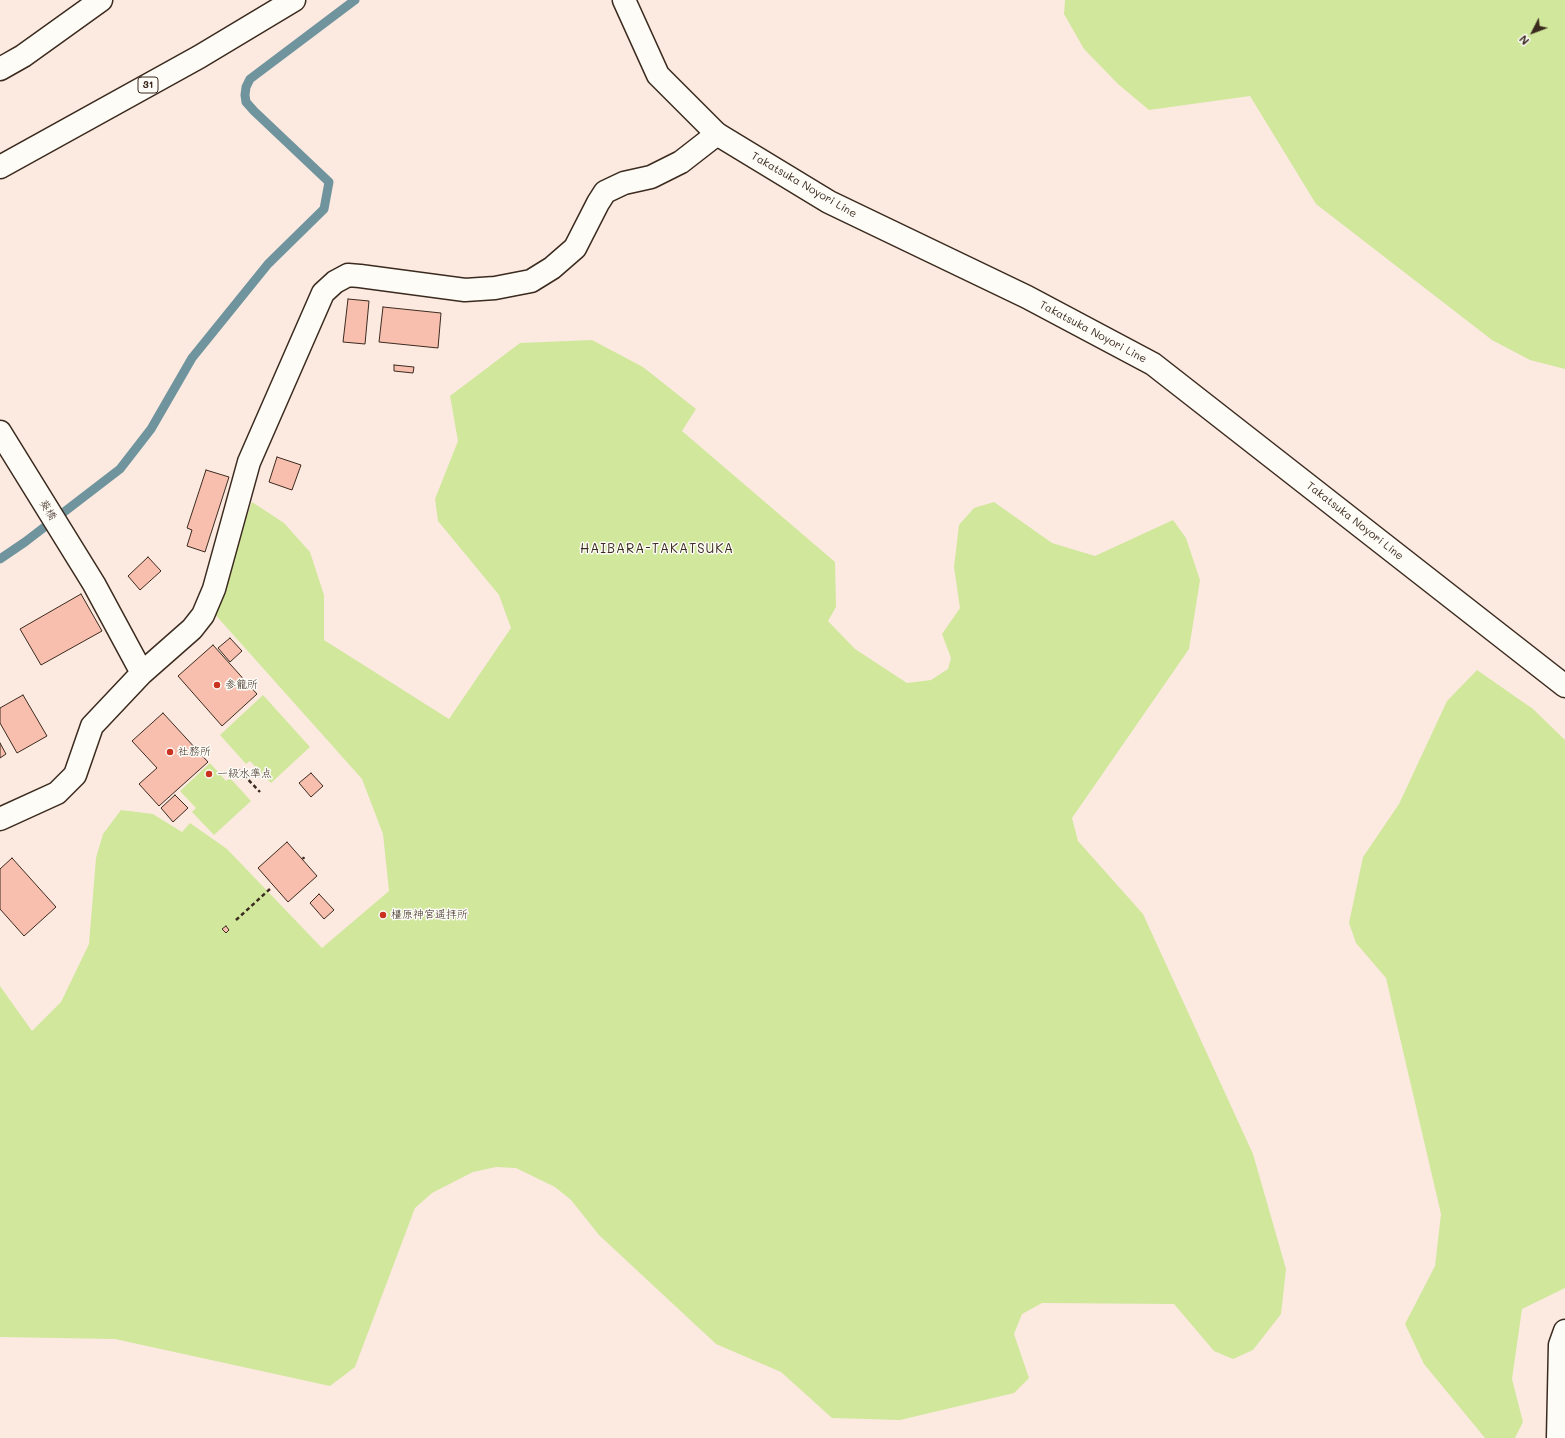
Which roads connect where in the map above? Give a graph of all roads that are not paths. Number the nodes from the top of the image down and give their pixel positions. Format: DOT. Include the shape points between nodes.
graph roads {
  1 [pos="100,0"];
  2 [pos="294,0"];
  3 [pos="624,0"];
  4 [pos="0,69"];
  5 [pos="717,134"];
  6 [pos="0,167"];
  7 [pos="0,432"];
  8 [pos="142,673"];
  9 [pos="1565,686"];
  10 [pos="0,819"];
  11 [pos="1565,1331"];
  12 [pos="1558,1438"];
  1 -- 4 [label="street" via="23,56"];
  2 -- 6 [label="street, 31" via="199,57"];
  3 -- 5 [label="street, Takatsuka Noyori Line" via="658,75"];
  5 -- 8 [label="street" via="681,162 651,177 624,183 605,192 575,248 552,268 531,281 495,288 465,290 348,275 323,293 249,462 214,589 203,615"];
  5 -- 9 [label="street, Takatsuka Noyori Line" via="829,202 1027,297 1153,364"];
  7 -- 8 [label="street, 葵橋" via="94,584"];
  8 -- 10 [label="street" via="92,726 75,775 58,793"];
  11 -- 12 [label="street" via="1560,1345"];
}
